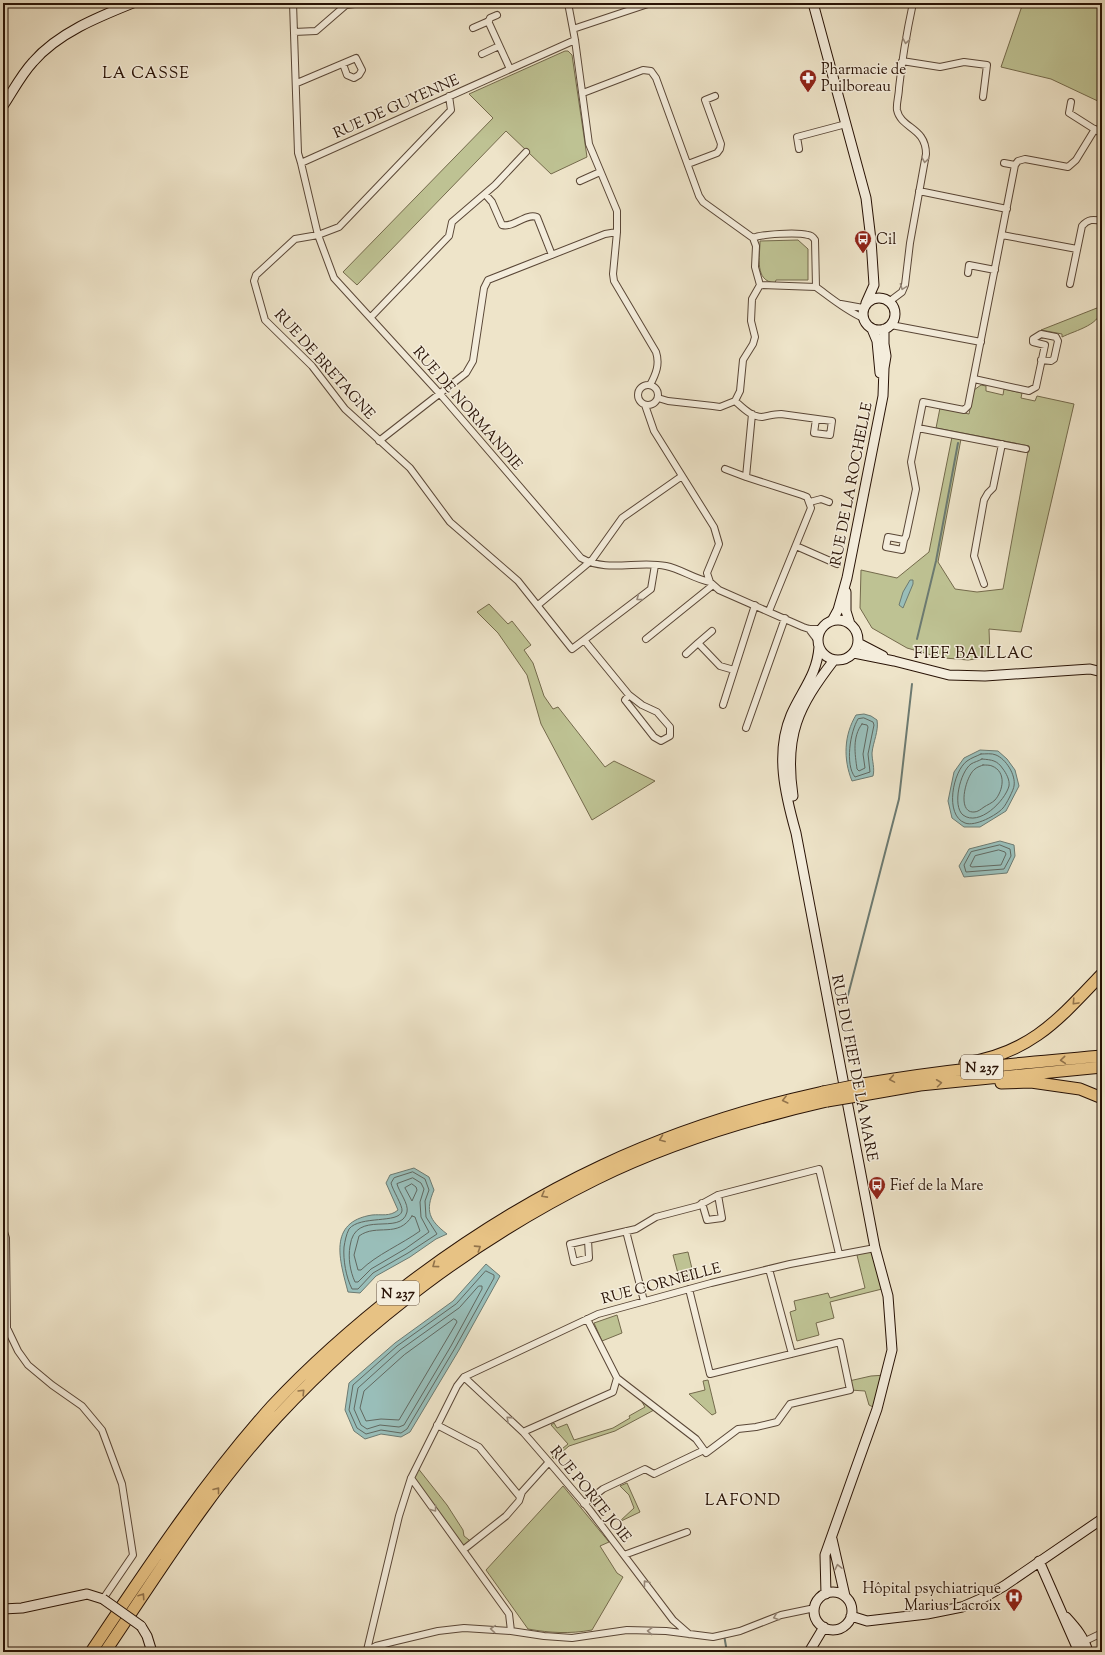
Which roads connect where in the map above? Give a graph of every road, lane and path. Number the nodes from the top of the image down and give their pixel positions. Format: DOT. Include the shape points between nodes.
graph roads {
  1 [pos="133,3"];
  2 [pos="294,3"];
  3 [pos="363,3"];
  4 [pos="568,3"];
  5 [pos="651,3"];
  6 [pos="813,3"];
  7 [pos="913,3"];
  8 [pos="497,15"];
  9 [pos="488,21"];
  10 [pos="473,28"];
  11 [pos="573,29"];
  12 [pos="294,32"];
  13 [pos="575,40"];
  14 [pos="499,46"];
  15 [pos="482,54"];
  16 [pos="902,61"];
  17 [pos="343,64"];
  18 [pos="510,70"];
  19 [pos="297,84"];
  20 [pos="583,93"];
  21 [pos="449,96"];
  22 [pos="715,96"];
  23 [pos="983,97"];
  24 [pos="1072,102"];
  25 [pos="3,106"];
  26 [pos="846,124"];
  27 [pos="1095,130"];
  28 [pos="1102,134"];
  29 [pos="799,149"];
  30 [pos="526,152"];
  31 [pos="301,163"];
  32 [pos="1004,163"];
  33 [pos="688,164"];
  34 [pos="1016,165"];
  35 [pos="600,172"];
  36 [pos="580,181"];
  37 [pos="919,191"];
  38 [pos="485,194"];
  39 [pos="1007,209"];
  40 [pos="1102,221"];
  41 [pos="617,232"];
  42 [pos="1002,234"];
  43 [pos="318,235"];
  44 [pos="753,238"];
  45 [pos="1078,250"];
  46 [pos="552,255"];
  47 [pos="995,270"];
  48 [pos="968,273"];
  49 [pos="1070,284"];
  50 [pos="760,285"];
  51 [pos="874,285"];
  52 [pos="816,287"];
  53 [pos="886,299"];
  54 [pos="838,303"];
  55 [pos="865,305"];
  56 [pos="371,317"];
  57 [pos="863,318"];
  58 [pos="888,327"];
  59 [pos="872,329"];
  60 [pos="981,342"];
  61 [pos="1042,360"];
  62 [pos="974,379"];
  63 [pos="650,385"];
  64 [pos="440,394"];
  65 [pos="883,396"];
  66 [pos="658,398"];
  67 [pos="735,401"];
  68 [pos="645,405"];
  69 [pos="752,414"];
  70 [pos="816,419"];
  71 [pos="918,428"];
  72 [pos="379,442"];
  73 [pos="1002,444"];
  74 [pos="1026,449"];
  75 [pos="725,469"];
  76 [pos="682,476"];
  77 [pos="746,477"];
  78 [pos="810,502"];
  79 [pos="829,502"];
  80 [pos="904,540"];
  81 [pos="796,546"];
  82 [pos="589,563"];
  83 [pos="836,564"];
  84 [pos="654,565"];
  85 [pos="707,573"];
  86 [pos="695,578"];
  87 [pos="847,578"];
  88 [pos="711,583"];
  89 [pos="984,584"];
  90 [pos="538,605"];
  91 [pos="755,605"];
  92 [pos="769,611"];
  93 [pos="785,618"];
  94 [pos="832,621"];
  95 [pos="850,624"];
  96 [pos="809,629"];
  97 [pos="822,629"];
  98 [pos="712,631"];
  99 [pos="646,638"];
  100 [pos="584,640"];
  101 [pos="698,643"];
  102 [pos="858,643"];
  103 [pos="819,644"];
  104 [pos="854,653"];
  105 [pos="686,654"];
  106 [pos="834,660"];
  107 [pos="894,661"];
  108 [pos="1102,664"];
  109 [pos="1090,669"];
  110 [pos="734,670"];
  111 [pos="1102,672"];
  112 [pos="629,695"];
  113 [pos="723,704"];
  114 [pos="746,728"];
  115 [pos="796,833"];
  116 [pos="1102,974"];
  117 [pos="1102,1056"];
  118 [pos="1102,1067"];
  119 [pos="914,1075"];
  120 [pos="979,1078"];
  121 [pos="863,1089"];
  122 [pos="825,1096"];
  123 [pos="1102,1098"];
  124 [pos="718,1195"];
  125 [pos="702,1203"];
  126 [pos="3,1229"];
  127 [pos="626,1231"];
  128 [pos="588,1240"];
  129 [pos="875,1248"];
  130 [pos="839,1254"];
  131 [pos="769,1269"];
  132 [pos="690,1289"];
  133 [pos="644,1301"];
  134 [pos="587,1319"];
  135 [pos="792,1354"];
  136 [pos="464,1377"];
  137 [pos="617,1378"];
  138 [pos="626,1385"];
  139 [pos="613,1392"];
  140 [pos="437,1425"];
  141 [pos="523,1432"];
  142 [pos="704,1450"];
  143 [pos="549,1462"];
  144 [pos="410,1478"];
  145 [pos="520,1498"];
  146 [pos="584,1504"];
  147 [pos="1102,1519"];
  148 [pos="687,1532"];
  149 [pos="832,1538"];
  150 [pos="463,1550"];
  151 [pos="624,1555"];
  152 [pos="1040,1561"];
  153 [pos="826,1594"];
  154 [pos="845,1596"];
  155 [pos="103,1599"];
  156 [pos="3,1609"];
  157 [pos="814,1610"];
  158 [pos="1062,1612"];
  159 [pos="851,1616"];
  160 [pos="824,1627"];
  161 [pos="511,1631"];
  162 [pos="1102,1633"];
  163 [pos="689,1634"];
  164 [pos="1085,1641"];
  165 [pos="1077,1648"];
  166 [pos="366,1651"];
  167 [pos="91,1652"];
  168 [pos="105,1652"];
  169 [pos="152,1652"];
  170 [pos="809,1652"];
  171 [pos="1088,1652"];
  1 -- 25 [label="main road" via="56,41 32,63"];
  2 -- 12 [label="street"];
  3 -- 12 [label="street" via="346,5 316,31"];
  4 -- 11 [label="street"];
  5 -- 11 [label="street"];
  6 -- 26 [label="main road"];
  7 -- 16 [label="street, one-way"];
  8 -- 9 [label="street"];
  9 -- 10 [label="street"];
  9 -- 14 [label="street"];
  11 -- 13 [label="street"];
  12 -- 19 [label="street"];
  13 -- 18 [label="street, RUE DE GUYENNE"];
  13 -- 20 [label="street"];
  14 -- 15 [label="street"];
  14 -- 18 [label="street"];
  16 -- 23 [label="street" via="940,67 964,62 987,65"];
  16 -- 37 [label="street, one-way" via="897,110 905,122 923,138 926,146"];
  17 -- 19 [label="street"];
  18 -- 21 [label="street, RUE DE GUYENNE"];
  19 -- 31 [label="street" via="298,153"];
  20 -- 33 [label="street" via="643,70 651,71 656,78"];
  20 -- 35 [label="street" via="589,144"];
  21 -- 31 [label="street, RUE DE GUYENNE"];
  21 -- 43 [label="street, RUE DE BRETAGNE" via="451,110 339,227"];
  22 -- 33 [label="street" via="705,100 721,144 720,149 717,153"];
  24 -- 27 [label="street" via="1069,113"];
  26 -- 29 [label="street" via="797,137"];
  26 -- 51 [label="main road" via="866,198"];
  27 -- 28 [label="street"];
  27 -- 34 [label="street" via="1076,160 1068,167 1025,159 1018,161"];
  30 -- 38 [label="street"];
  31 -- 43 [label="street, RUE DE NORMANDIE"];
  32 -- 34 [label="street"];
  33 -- 44 [label="street" via="703,202"];
  34 -- 39 [label="street"];
  35 -- 36 [label="street"];
  35 -- 41 [label="street" via="617,211"];
  37 -- 39 [label="street"];
  37 -- 53 [label="street, one-way" via="905,285 902,292"];
  38 -- 46 [label="street" via="492,202 502,225 508,226 530,216 537,217"];
  38 -- 56 [label="street" via="452,222 449,236"];
  39 -- 42 [label="street"];
  40 -- 45 [label="street" via="1086,221 1082,226"];
  41 -- 46 [label="street" via="605,234"];
  41 -- 63 [label="street" via="612,268 614,281 658,358"];
  42 -- 45 [label="street"];
  42 -- 47 [label="street"];
  43 -- 56 [label="street, RUE DE NORMANDIE" via="334,278"];
  43 -- 72 [label="street, RUE DE BRETAGNE" via="295,239 256,275 254,281 265,320 312,366 345,409"];
  44 -- 50 [label="street" via="756,246 755,267"];
  44 -- 52 [label="street" via="760,235 805,234 813,237"];
  45 -- 49 [label="street"];
  46 -- 64 [label="street" via="488,280 484,288 473,361 466,373"];
  47 -- 48 [label="street" via="969,265"];
  47 -- 60 [label="street"];
  50 -- 52 [label="street"];
  50 -- 67 [label="street" via="752,300 751,321 755,337 743,360 740,391"];
  51 -- 53 [label="main road"];
  51 -- 55 [label="main road"];
  52 -- 54 [label="street"];
  53 -- 55 [label="main road" via="874,298"];
  53 -- 58 [label="main road" via="895,313"];
  54 -- 55 [label="street" via="846,306"];
  54 -- 57 [label="street"];
  55 -- 57 [label="main road"];
  56 -- 64 [label="street, RUE DE NORMANDIE"];
  57 -- 59 [label="main road"];
  58 -- 59 [label="main road"];
  58 -- 60 [label="street"];
  58 -- 65 [label="main road, RUE DE LA ROCHELLE" via="884,344 886,356"];
  59 -- 65 [label="main road, RUE DE LA ROCHELLE" via="877,341"];
  60 -- 62 [label="street"];
  61 -- 61 [label="street" via="1045,345 1033,342 1033,339 1040,334 1054,336 1058,341 1054,359"];
  61 -- 62 [label="street" via="1036,387 1029,391"];
  62 -- 71 [label="street" via="965,410 924,402"];
  63 -- 66 [label="street" via="656,389"];
  63 -- 68 [label="street" via="641,388 637,394 640,402"];
  64 -- 72 [label="street"];
  64 -- 82 [label="street, RUE DE NORMANDIE" via="581,558"];
  65 -- 87 [label="main road, RUE DE LA ROCHELLE"];
  66 -- 67 [label="street" via="713,406"];
  66 -- 68 [label="street" via="653,404"];
  67 -- 69 [label="street"];
  68 -- 76 [label="street" via="654,430"];
  69 -- 70 [label="street" via="763,417 775,414"];
  69 -- 77 [label="street"];
  71 -- 73 [label="street"];
  71 -- 80 [label="street" via="911,462 916,489"];
  72 -- 90 [label="street, RUE DE BRETAGNE" via="410,468 450,522 518,581"];
  73 -- 74 [label="street"];
  73 -- 89 [label="street" via="993,488 984,500 974,556"];
  75 -- 77 [label="street"];
  76 -- 82 [label="street" via="622,518"];
  76 -- 85 [label="street" via="714,527 719,544"];
  77 -- 78 [label="street" via="802,495"];
  78 -- 79 [label="street" via="821,499"];
  78 -- 81 [label="street" via="811,508"];
  81 -- 83 [label="street"];
  81 -- 92 [label="street"];
  82 -- 84 [label="street" via="606,566"];
  82 -- 90 [label="street"];
  84 -- 86 [label="street" via="672,568"];
  84 -- 100 [label="street, one-way" via="651,589"];
  85 -- 86 [label="street"];
  85 -- 88 [label="street"];
  86 -- 88 [label="street"];
  87 -- 94 [label="main road, RUE DE LA ROCHELLE" via="838,610"];
  87 -- 95 [label="main road, RUE DE LA ROCHELLE" via="846,611"];
  88 -- 91 [label="street" via="719,590"];
  88 -- 99 [label="street"];
  90 -- 100 [label="street, RUE DE BRETAGNE" via="572,649"];
  91 -- 92 [label="street"];
  91 -- 110 [label="street"];
  92 -- 93 [label="street"];
  93 -- 96 [label="street"];
  93 -- 114 [label="street"];
  94 -- 95 [label="main road"];
  94 -- 97 [label="main road"];
  95 -- 102 [label="main road" via="857,632"];
  96 -- 97 [label="street"];
  96 -- 103 [label="street"];
  97 -- 103 [label="main road"];
  98 -- 101 [label="street"];
  100 -- 112 [label="street"];
  101 -- 105 [label="street"];
  101 -- 110 [label="street" via="720,666"];
  102 -- 104 [label="main road"];
  102 -- 107 [label="main road"];
  103 -- 106 [label="main road" via="822,653"];
  103 -- 115 [label="main road, RUE DU FIEF DE LA MARE" via="816,669 791,715 783,748 784,779"];
  104 -- 106 [label="main road" via="845,659"];
  104 -- 107 [label="main road"];
  106 -- 115 [label="main road, RUE DU FIEF DE LA MARE" via="804,703 792,734 789,766"];
  107 -- 109 [label="main road" via="949,676"];
  108 -- 109 [label="main road"];
  109 -- 111 [label="main road"];
  110 -- 113 [label="street"];
  112 -- 112 [label="street" via="657,712 670,727 670,736 661,741 654,737 625,700"];
  115 -- 129 [label="main road, RUE DU FIEF DE LA MARE"];
  116 -- 119 [label="highway, one-way" via="1043,1033 1022,1046 989,1058 942,1066"];
  117 -- 119 [label="highway, N 237, one-way"];
  118 -- 120 [label="highway, N 237"];
  119 -- 121 [label="highway, N 237, one-way"];
  121 -- 120 [label="highway, N 237, one-way"];
  120 -- 123 [label="highway" via="1000,1083 1031,1082 1080,1089"];
  121 -- 122 [label="highway, N 237, bridge"];
  122 -- 167 [label="highway, N 237, one-way" via="784,1100 727,1116 608,1162 514,1211 410,1283 346,1334 274,1404 232,1452 174,1530"];
  168 -- 122 [label="highway, N 237, one-way" via="214,1493 277,1418 352,1344 433,1279 511,1226 597,1178 716,1131 788,1110"];
  124 -- 125 [label="street"];
  124 -- 125 [label="street" via="722,1218 707,1220"];
  124 -- 130 [label="street" via="819,1169"];
  125 -- 127 [label="street" via="656,1216 636,1229"];
  126 -- 155 [label="street" via="6,1238 7,1328 28,1365 82,1406 102,1430 122,1484 133,1555"];
  127 -- 128 [label="street"];
  127 -- 133 [label="street"];
  129 -- 130 [label="street, RUE CORNEILLE"];
  129 -- 149 [label="main road, RUE DU FIEF DE LA MARE" via="888,1296 892,1350 877,1409"];
  130 -- 131 [label="street, RUE CORNEILLE"];
  131 -- 132 [label="street, RUE CORNEILLE"];
  131 -- 135 [label="street"];
  132 -- 133 [label="street, RUE CORNEILLE"];
  132 -- 135 [label="street" via="710,1374"];
  133 -- 134 [label="street, RUE CORNEILLE"];
  134 -- 136 [label="street, RUE CORNEILLE"];
  134 -- 137 [label="street"];
  135 -- 142 [label="street" via="840,1342 850,1390 790,1404 777,1422 738,1429 706,1453"];
  136 -- 140 [label="street"];
  141 -- 136 [label="street, RUE PORTE JOIE, one-way"];
  137 -- 138 [label="street"];
  137 -- 139 [label="street"];
  138 -- 139 [label="street"];
  138 -- 142 [label="street" via="696,1439"];
  139 -- 141 [label="street"];
  140 -- 144 [label="street"];
  140 -- 145 [label="street" via="479,1447"];
  141 -- 143 [label="street, RUE PORTE JOIE"];
  142 -- 146 [label="street" via="654,1474 645,1469 603,1489"];
  143 -- 145 [label="street" via="522,1492"];
  143 -- 146 [label="street, RUE PORTE JOIE"];
  144 -- 150 [label="street, one-way"];
  144 -- 166 [label="street"];
  145 -- 150 [label="street" via="506,1516"];
  146 -- 151 [label="street, RUE PORTE JOIE"];
  147 -- 152 [label="main road"];
  148 -- 151 [label="street"];
  149 -- 153 [label="main road, RUE DU FIEF DE LA MARE" via="825,1555"];
  154 -- 149 [label="main road, one-way"];
  150 -- 161 [label="street" via="509,1614"];
  163 -- 151 [label="street, RUE PORTE JOIE, one-way" via="673,1620"];
  152 -- 158 [label="main road"];
  152 -- 159 [label="main road" via="984,1598 962,1606 927,1614 867,1621"];
  153 -- 154 [label="main road" via="836,1592"];
  153 -- 157 [label="main road" via="818,1600"];
  154 -- 159 [label="main road" via="851,1605"];
  155 -- 156 [label="main road" via="87,1594 22,1608"];
  155 -- 169 [label="main road, bridge" via="141,1626"];
  157 -- 160 [label="main road" via="817,1620"];
  157 -- 163 [label="street, one-way" via="781,1615 740,1631 713,1637"];
  158 -- 164 [label="main road"];
  158 -- 165 [label="main road"];
  159 -- 160 [label="main road" via="840,1628"];
  160 -- 170 [label="main road"];
  163 -- 161 [label="street, one-way" via="627,1630 572,1638"];
  161 -- 166 [label="street, one-way" via="464,1628 438,1631"];
  162 -- 164 [label="street"];
  164 -- 165 [label="street"];
  164 -- 171 [label="main road"];
}
